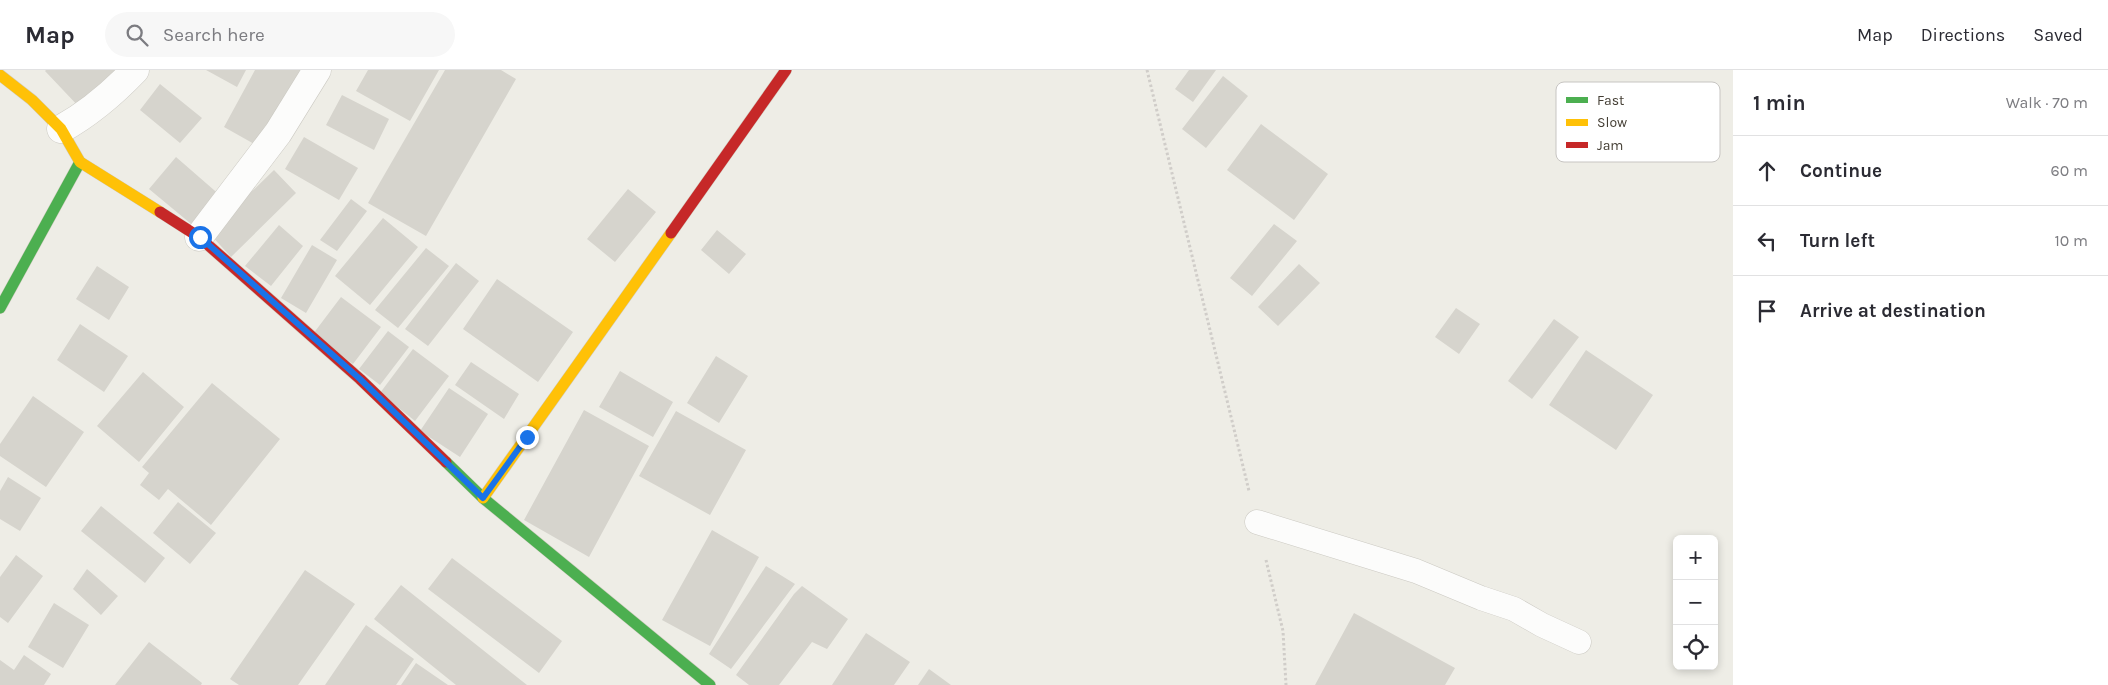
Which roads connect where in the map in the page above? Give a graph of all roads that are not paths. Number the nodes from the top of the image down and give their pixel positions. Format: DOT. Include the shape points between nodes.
graph roads {
  1 [pos="135,70"];
  2 [pos="317,70"];
  3 [pos="786,70"];
  4 [pos="0,75"];
  5 [pos="61,129"];
  6 [pos="80,162"];
  7 [pos="200,237"];
  8 [pos="0,308"];
  9 [pos="483,498"];
  10 [pos="1257,522"];
  11 [pos="1579,642"];
  12 [pos="710,685"];
  1 -- 5 [label="street" via="114,92"];
  2 -- 7 [label="street" via="278,134"];
  3 -- 9 [label="street"];
  4 -- 5 [label="street"];
  5 -- 6 [label="street"];
  6 -- 7 [label="street"];
  6 -- 8 [label="street"];
  7 -- 9 [label="street" via="360,379"];
  9 -- 12 [label="street"];
  10 -- 11 [label="lane" via="1416,570 1514,609"];
}
